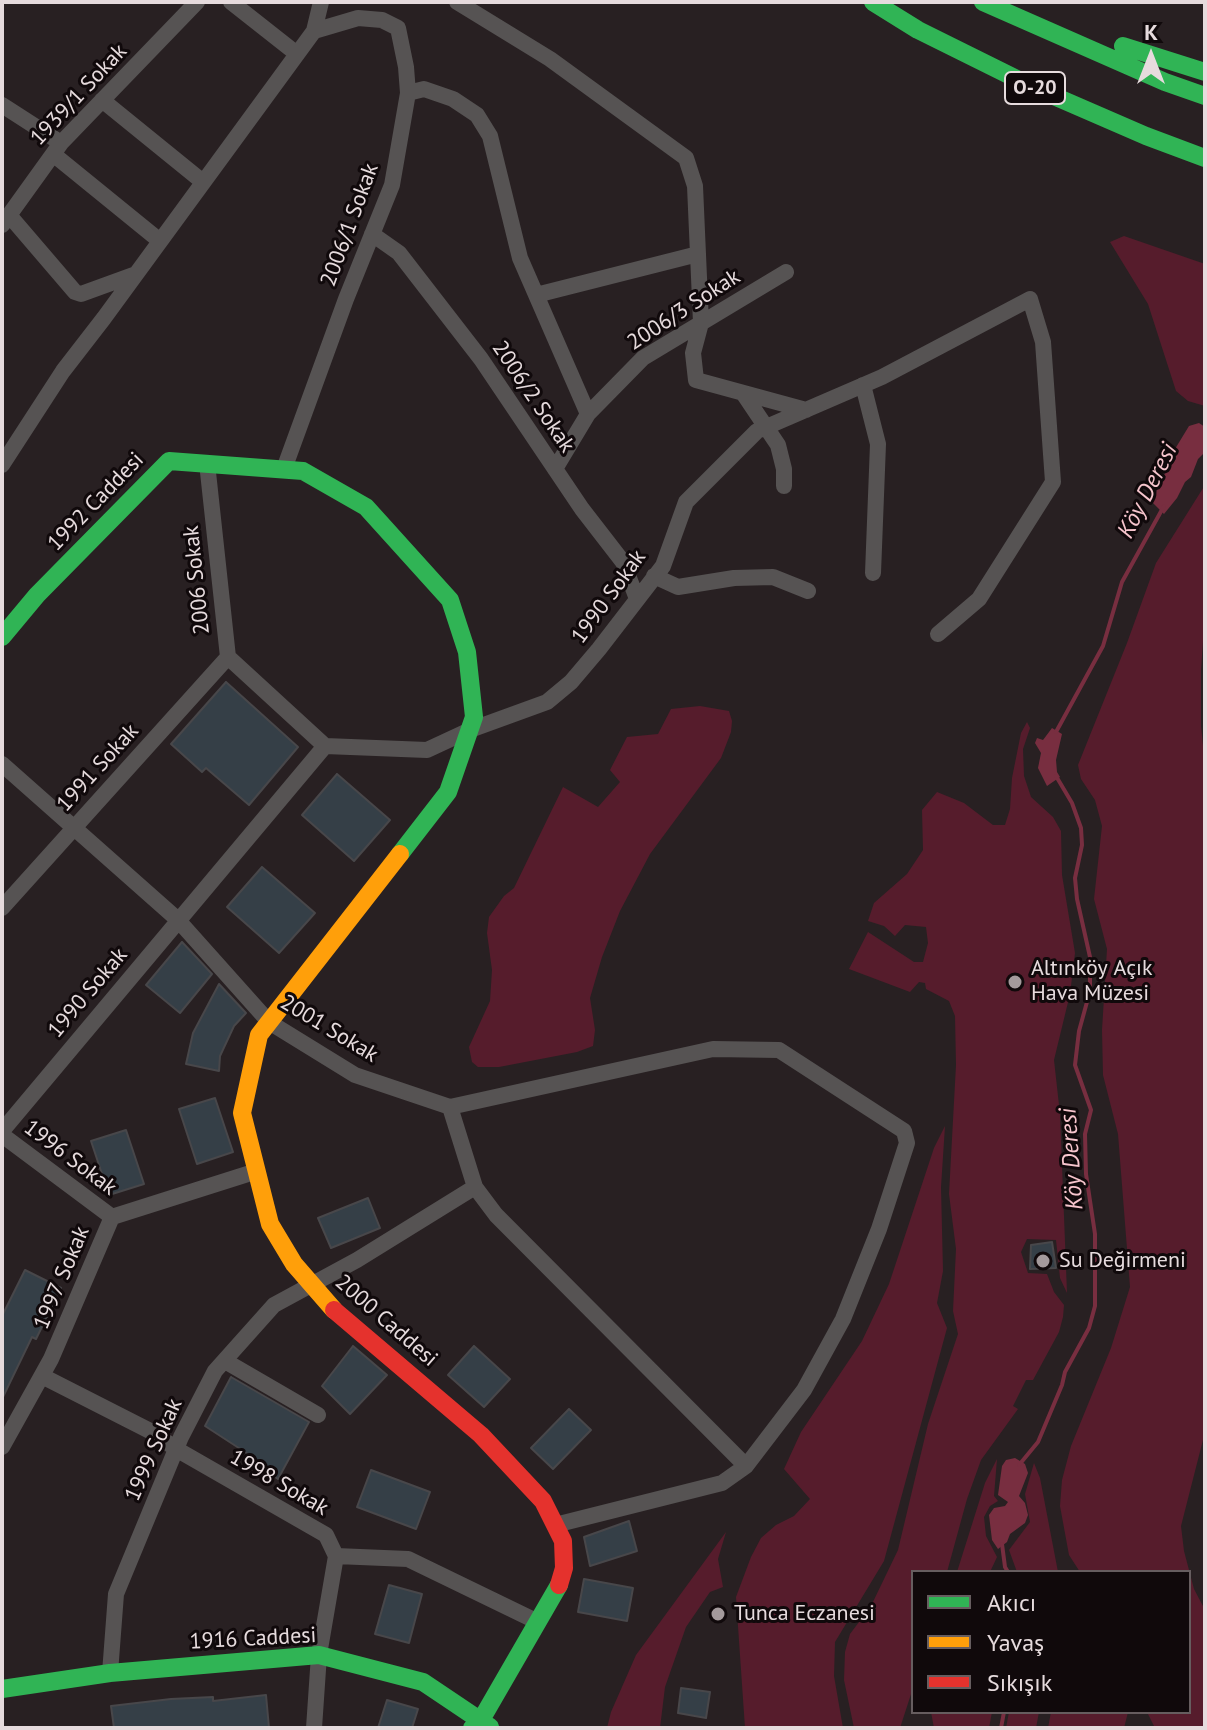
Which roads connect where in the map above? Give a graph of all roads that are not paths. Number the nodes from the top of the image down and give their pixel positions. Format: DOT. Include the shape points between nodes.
graph roads {
  1 [pos="197,2"];
  2 [pos="231,2"];
  3 [pos="321,2"];
  4 [pos="457,2"];
  5 [pos="873,2"];
  6 [pos="983,2"];
  7 [pos="1047,30"];
  8 [pos="314,31"];
  9 [pos="297,54"];
  10 [pos="1205,72"];
  11 [pos="408,93"];
  12 [pos="1205,96"];
  13 [pos="102,100"];
  14 [pos="2,105"];
  15 [pos="1174,146"];
  16 [pos="57,148"];
  17 [pos="1205,158"];
  18 [pos="1205,168"];
  19 [pos="203,182"];
  20 [pos="6,220"];
  21 [pos="372,234"];
  22 [pos="160,241"];
  23 [pos="698,254"];
  24 [pos="786,272"];
  25 [pos="137,273"];
  26 [pos="536,295"];
  27 [pos="701,323"];
  28 [pos="863,385"];
  29 [pos="743,393"];
  30 [pos="806,410"];
  31 [pos="588,414"];
  32 [pos="766,427"];
  33 [pos="207,463"];
  34 [pos="2,465"];
  35 [pos="284,469"];
  36 [pos="555,469"];
  37 [pos="784,486"];
  38 [pos="873,573"];
  39 [pos="654,576"];
  40 [pos="808,591"];
  41 [pos="637,599"];
  42 [pos="938,634"];
  43 [pos="2,637"];
  44 [pos="228,657"];
  45 [pos="470,730"];
  46 [pos="325,746"];
  47 [pos="2,764"];
  48 [pos="74,828"];
  49 [pos="2,908"];
  50 [pos="177,919"];
  51 [pos="269,1022"];
  52 [pos="450,1107"];
  53 [pos="2,1133"];
  54 [pos="257,1171"];
  55 [pos="475,1187"];
  56 [pos="112,1217"];
  57 [pos="311,1286"];
  58 [pos="225,1361"];
  59 [pos="42,1376"];
  60 [pos="318,1415"];
  61 [pos="2,1447"];
  62 [pos="176,1449"];
  63 [pos="746,1466"];
  64 [pos="555,1525"];
  65 [pos="336,1556"];
  66 [pos="538,1622"];
  67 [pos="319,1655"];
  68 [pos="110,1673"];
  69 [pos="2,1689"];
  70 [pos="482,1725"];
  71 [pos="314,1728"];
  1 -- 13 [label="street, 1939/1 Sokak"];
  2 -- 9 [label="street"];
  3 -- 8 [label="street"];
  4 -- 23 [label="street" via="550,59 686,158 695,186"];
  5 -- 15 [label="main road, O-20" via="1033,87"];
  6 -- 7 [label="main road, O-20"];
  7 -- 10 [label="main road" via="1135,48"];
  7 -- 12 [label="main road, O-20"];
  8 -- 9 [label="street"];
  8 -- 11 [label="street, 2006/1 Sokak" via="358,18 398,28"];
  9 -- 19 [label="street"];
  11 -- 21 [label="street, 2006/1 Sokak" via="392,185"];
  11 -- 26 [label="street" via="424,89 477,115 490,136 520,258"];
  13 -- 16 [label="street, 1939/1 Sokak"];
  13 -- 19 [label="street"];
  14 -- 16 [label="street"];
  15 -- 17 [label="main road, O-20"];
  15 -- 18 [label="main road"];
  16 -- 20 [label="street, 1939/1 Sokak"];
  16 -- 22 [label="street"];
  19 -- 22 [label="street"];
  20 -- 25 [label="street" via="75,292"];
  21 -- 35 [label="street, 2006/1 Sokak"];
  21 -- 36 [label="street, 2006/2 Sokak" via="399,253 481,359"];
  22 -- 25 [label="street"];
  23 -- 26 [label="street"];
  23 -- 27 [label="street"];
  24 -- 27 [label="street, 2006/3 Sokak"];
  25 -- 34 [label="street" via="63,371"];
  26 -- 31 [label="street"];
  27 -- 29 [label="street" via="693,353 696,380"];
  27 -- 31 [label="street, 2006/3 Sokak" via="643,358"];
  28 -- 30 [label="street, 1990 Sokak"];
  28 -- 38 [label="street" via="878,444"];
  28 -- 42 [label="street, 1990 Sokak" via="1030,299 1043,342 1053,482 979,599"];
  29 -- 30 [label="street"];
  29 -- 32 [label="street"];
  30 -- 32 [label="street, 1990 Sokak"];
  31 -- 36 [label="street, 2006/3 Sokak"];
  32 -- 37 [label="street" via="778,445"];
  32 -- 39 [label="street, 1990 Sokak" via="686,502 663,566"];
  33 -- 35 [label="main road, 1992 Caddesi"];
  33 -- 43 [label="main road, 1992 Caddesi" via="169,461"];
  33 -- 44 [label="street, 2006 Sokak"];
  35 -- 45 [label="main road, 1992 Caddesi" via="303,471 366,507 450,600 467,652 474,717"];
  36 -- 41 [label="street, 2006/2 Sokak" via="623,562"];
  39 -- 40 [label="street" via="678,587 773,577"];
  39 -- 41 [label="street, 1990 Sokak"];
  41 -- 45 [label="street, 1990 Sokak" via="571,682 547,702"];
  44 -- 46 [label="street, 2006 Sokak"];
  44 -- 48 [label="street, 1991 Sokak"];
  45 -- 46 [label="street, 1990 Sokak" via="427,750"];
  45 -- 51 [label="main road, 2000 Caddesi" via="448,792"];
  46 -- 50 [label="street, 1990 Sokak"];
  47 -- 48 [label="street, 2001 Sokak"];
  48 -- 49 [label="street, 1991 Sokak"];
  48 -- 50 [label="street, 2001 Sokak"];
  50 -- 51 [label="street, 2001 Sokak"];
  50 -- 53 [label="street, 1990 Sokak"];
  51 -- 52 [label="street, 2001 Sokak" via="355,1075"];
  51 -- 54 [label="main road, 2000 Caddesi" via="259,1035 242,1113"];
  52 -- 55 [label="street"];
  52 -- 63 [label="street" via="713,1049 779,1050 904,1131 907,1143 843,1319 804,1390"];
  53 -- 56 [label="street, 1996 Sokak"];
  54 -- 56 [label="street, 1997 Sokak"];
  54 -- 57 [label="main road, 2000 Caddesi" via="270,1224"];
  55 -- 57 [label="street, 1999 Sokak"];
  55 -- 63 [label="street" via="496,1215"];
  56 -- 59 [label="street, 1997 Sokak"];
  57 -- 58 [label="street, 1999 Sokak" via="274,1305"];
  57 -- 64 [label="main road, 2000 Caddesi" via="481,1435 543,1501"];
  58 -- 60 [label="street"];
  58 -- 62 [label="street, 1999 Sokak"];
  59 -- 61 [label="street, 1997 Sokak"];
  59 -- 62 [label="street, 1998 Sokak"];
  62 -- 65 [label="street, 1998 Sokak" via="326,1535"];
  62 -- 68 [label="street, 1999 Sokak" via="116,1594"];
  63 -- 64 [label="street" via="722,1483"];
  64 -- 66 [label="main road, 2000 Caddesi" via="563,1541 564,1568"];
  65 -- 66 [label="street" via="408,1559"];
  65 -- 67 [label="street"];
  66 -- 70 [label="main road, 2000 Caddesi"];
  67 -- 68 [label="main road, 1916 Caddesi"];
  67 -- 70 [label="main road, 1916 Caddesi" via="423,1682"];
  67 -- 71 [label="street"];
  68 -- 69 [label="main road, 1916 Caddesi"];
}
